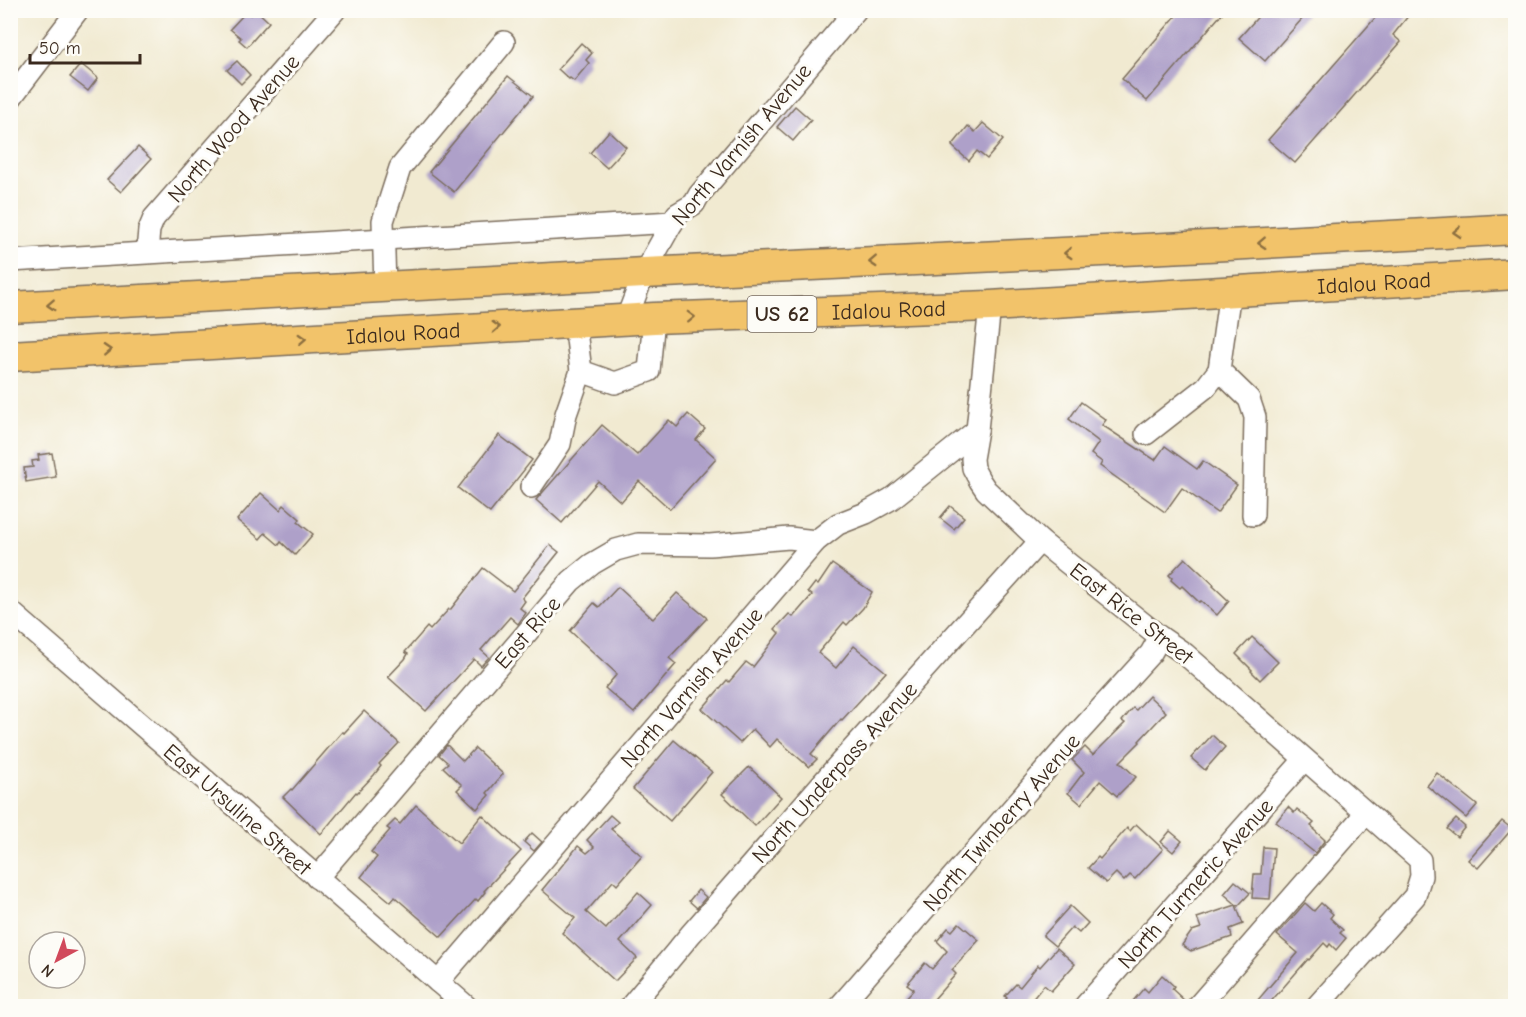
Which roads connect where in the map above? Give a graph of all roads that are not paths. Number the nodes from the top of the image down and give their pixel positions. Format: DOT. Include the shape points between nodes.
graph roads {
  1 [pos="78,10"];
  2 [pos="335,10"];
  3 [pos="856,10"];
  4 [pos="504,42"];
  5 [pos="12,96"];
  6 [pos="673,222"];
  7 [pos="1515,229"];
  8 [pos="384,239"];
  9 [pos="1228,245"];
  10 [pos="147,252"];
  11 [pos="10,261"];
  12 [pos="644,273"];
  13 [pos="1515,274"];
  14 [pos="385,287"];
  15 [pos="1230,291"];
  16 [pos="990,306"];
  17 [pos="10,307"];
  18 [pos="640,319"];
  19 [pos="575,323"];
  20 [pos="10,356"];
  21 [pos="1219,370"];
  22 [pos="581,371"];
  23 [pos="977,430"];
  24 [pos="1146,434"];
  25 [pos="531,487"];
  26 [pos="1253,515"];
  27 [pos="816,541"];
  28 [pos="1040,541"];
  29 [pos="10,611"];
  30 [pos="1160,637"];
  31 [pos="1304,759"];
  32 [pos="1366,813"];
  33 [pos="317,878"];
  34 [pos="438,982"];
  35 [pos="466,1006"];
  36 [pos="631,1006"];
  37 [pos="840,1006"];
  38 [pos="1085,1006"];
  39 [pos="1198,1006"];
  40 [pos="1317,1006"];
  1 -- 5 [label="street"];
  2 -- 10 [label="street, North Wood Avenue" via="154,218"];
  3 -- 6 [label="street, North Varnish Avenue" via="694,204 677,214"];
  4 -- 8 [label="street" via="400,168 383,221"];
  6 -- 8 [label="street"];
  6 -- 12 [label="street, North Varnish Avenue"];
  7 -- 9 [label="highway, Idalou Road / US 62, one-way"];
  8 -- 10 [label="street"];
  8 -- 14 [label="street"];
  9 -- 12 [label="highway, Idalou Road / US 62, one-way"];
  9 -- 15 [label="highway"];
  10 -- 11 [label="street"];
  12 -- 14 [label="highway, Idalou Road / US 62"];
  12 -- 18 [label="street, North Varnish Avenue"];
  13 -- 15 [label="highway, Idalou Road / US 62"];
  14 -- 17 [label="highway, Idalou Road / US 62, one-way"];
  15 -- 16 [label="highway, Idalou Road / US 62"];
  15 -- 21 [label="street"];
  18 -- 16 [label="highway, Idalou Road / US 62, one-way"];
  16 -- 23 [label="street, East Rice Street"];
  18 -- 19 [label="highway, Idalou Road / US 62"];
  18 -- 22 [label="street, North Varnish Avenue" via="649,371 615,383"];
  20 -- 19 [label="highway, Idalou Road / US 62, one-way"];
  19 -- 22 [label="street"];
  21 -- 24 [label="street" via="1206,387"];
  21 -- 26 [label="street" via="1249,399 1256,417"];
  22 -- 25 [label="street" via="560,444"];
  23 -- 27 [label="street, North Varnish Avenue" via="891,499 838,524"];
  23 -- 28 [label="street, East Rice Street" via="972,459 980,481"];
  27 -- 33 [label="street, East Rice" via="789,538 710,545 638,544 616,550 592,564 571,581"];
  27 -- 34 [label="street, North Varnish Avenue"];
  28 -- 30 [label="street, East Rice Street"];
  28 -- 36 [label="street, North Underpass Avenue" via="840,763"];
  29 -- 33 [label="street, East Ursuline Street"];
  30 -- 31 [label="street, East Rice Street" via="1185,654"];
  30 -- 37 [label="street, North Twinberry Avenue" via="1151,653"];
  31 -- 32 [label="street, East Rice Street"];
  31 -- 38 [label="street, North Turmeric Avenue"];
  32 -- 39 [label="street"];
  32 -- 40 [label="street, East Rice Street" via="1420,860 1421,876 1415,896"];
  33 -- 34 [label="street, East Ursuline Street"];
  34 -- 35 [label="street, East Ursuline Street"];
}
